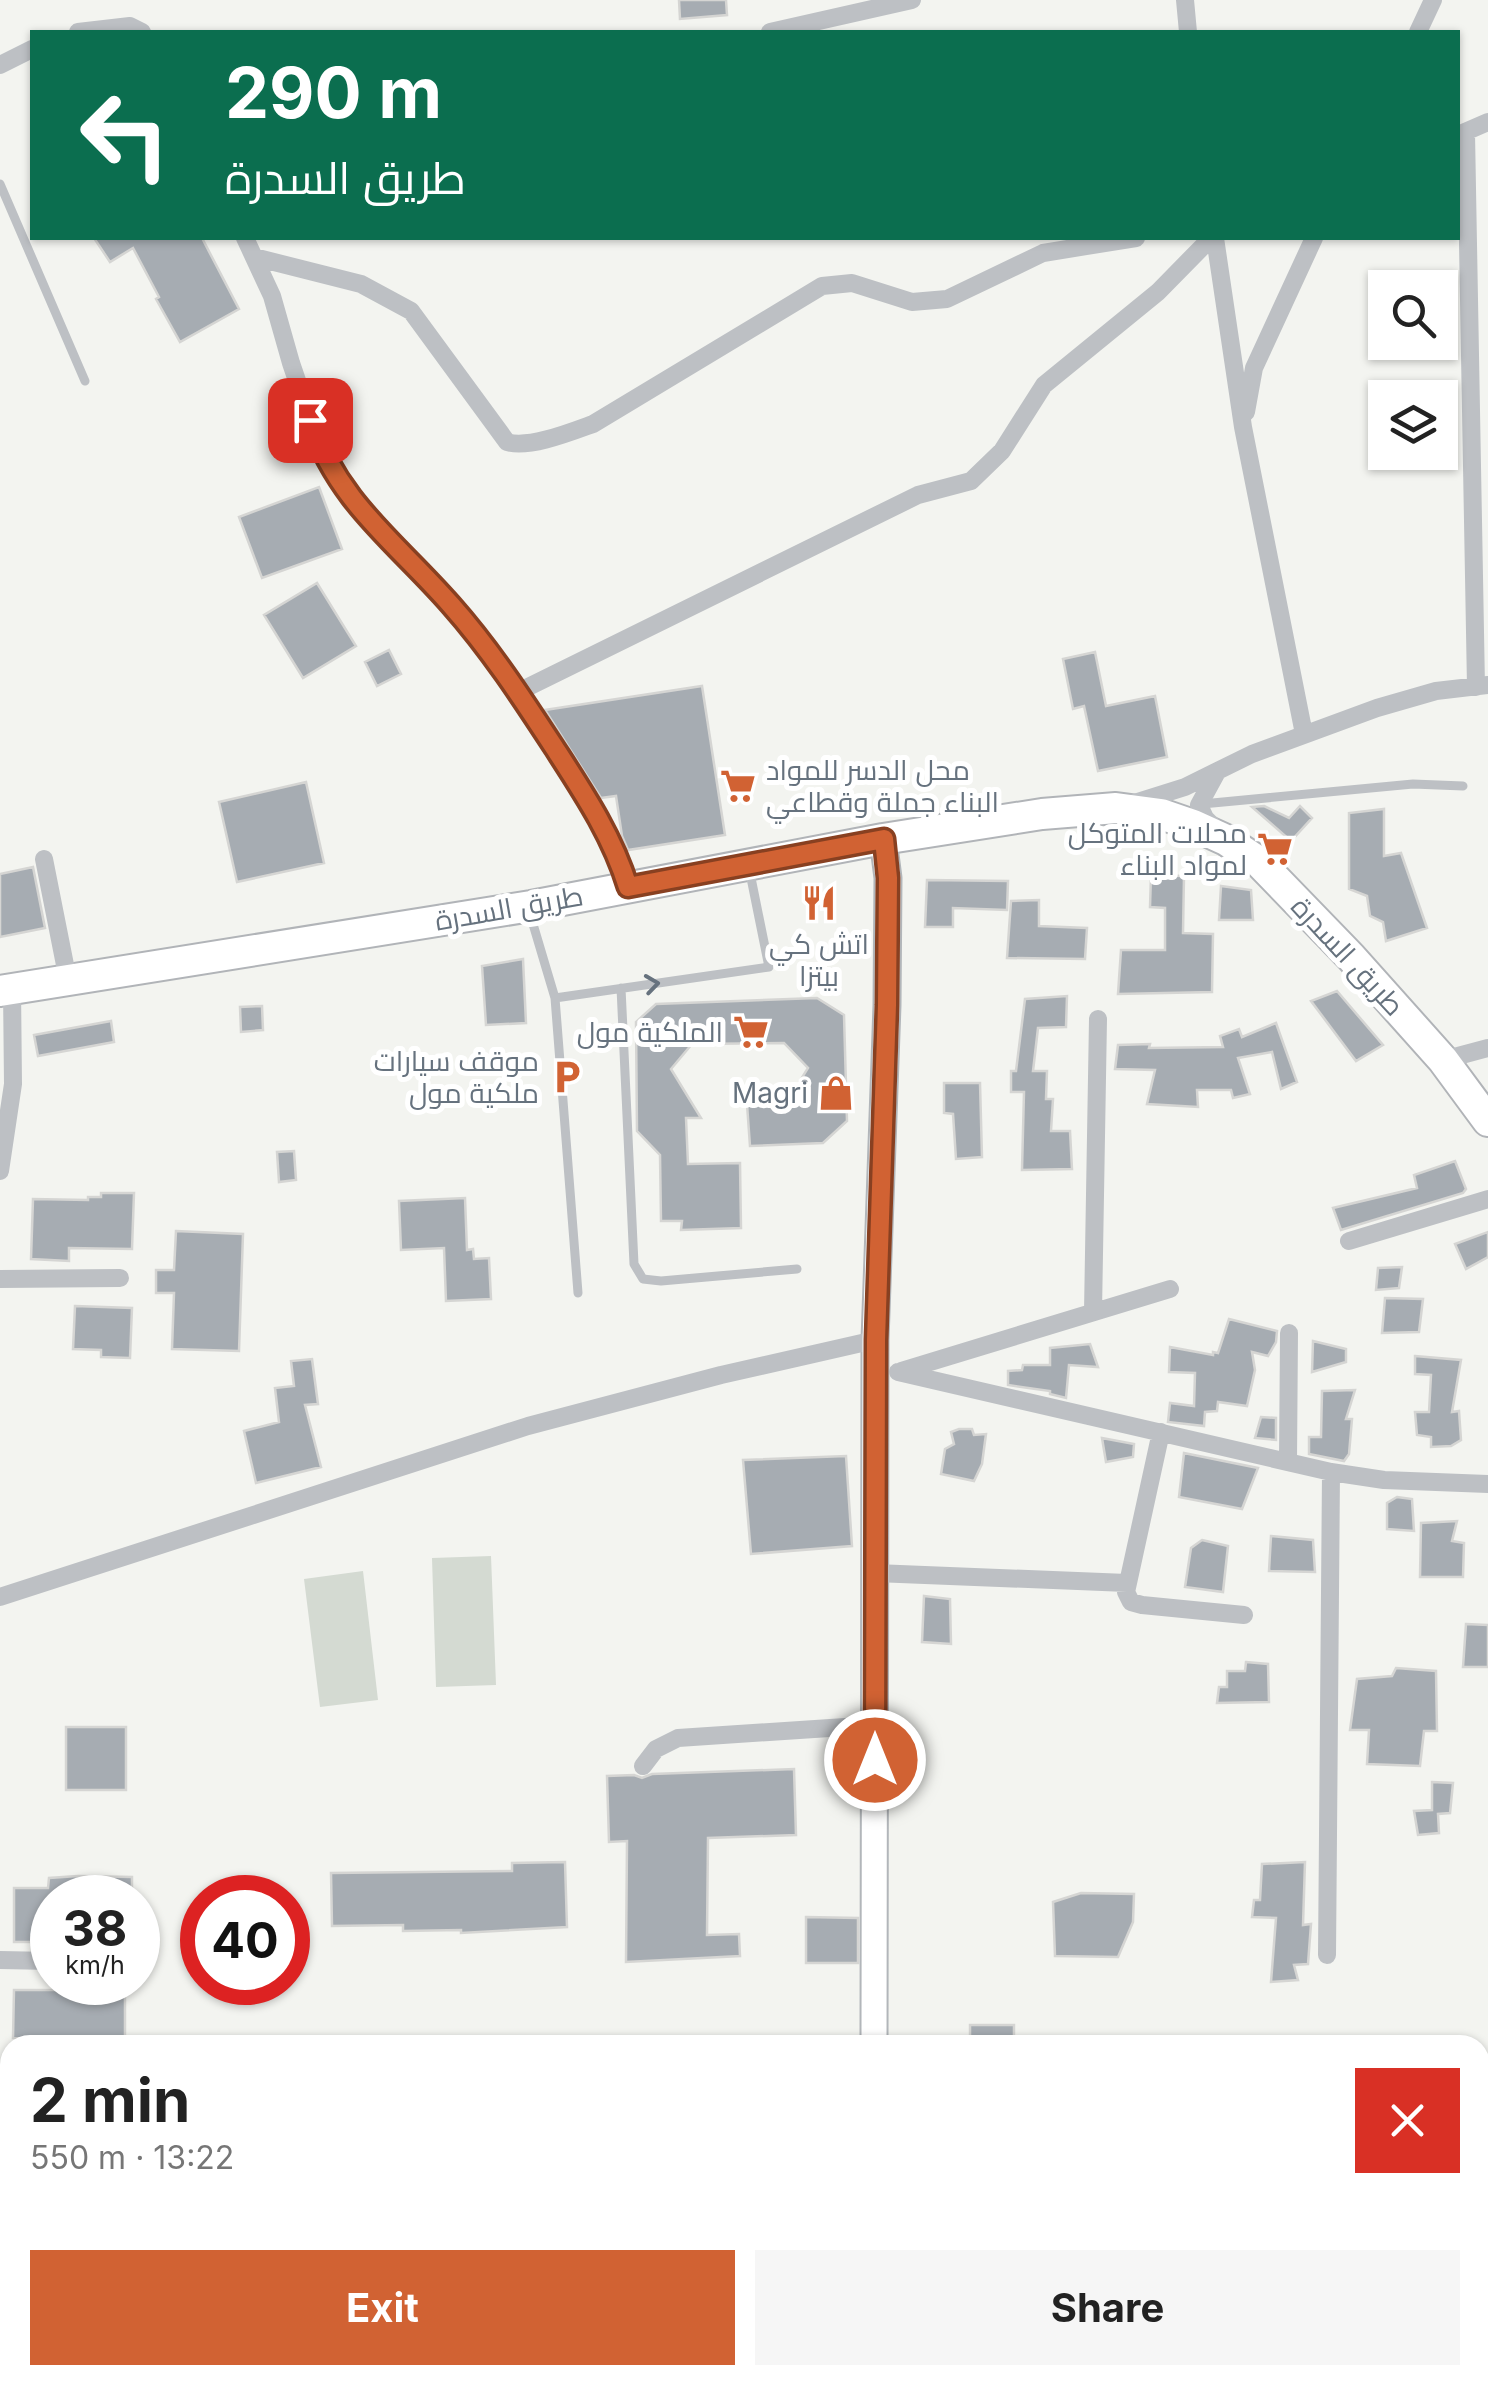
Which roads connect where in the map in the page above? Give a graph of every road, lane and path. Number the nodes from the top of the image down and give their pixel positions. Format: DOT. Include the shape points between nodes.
graph roads {
  1 [pos="912,0"];
  2 [pos="1185,0"];
  3 [pos="1433,0"];
  4 [pos="95,30"];
  5 [pos="138,30"];
  6 [pos="779,30"];
  7 [pos="1188,30"];
  8 [pos="1419,30"];
  9 [pos="30,51"];
  10 [pos="0,64"];
  11 [pos="1488,122"];
  12 [pos="1462,134"];
  13 [pos="0,184"];
  14 [pos="246,240"];
  15 [pos="1123,240"];
  16 [pos="1211,240"];
  17 [pos="1213,240"];
  18 [pos="1313,240"];
  19 [pos="254,257"];
  20 [pos="84,381"];
  21 [pos="1243,427"];
  22 [pos="1482,686"];
  23 [pos="518,692"];
  24 [pos="1304,734"];
  25 [pos="1217,772"];
  26 [pos="1463,786"];
  27 [pos="1199,805"];
  28 [pos="1116,808"];
  29 [pos="884,839"];
  30 [pos="1226,840"];
  31 [pos="44,858"];
  32 [pos="748,865"];
  33 [pos="628,887"];
  34 [pos="528,906"];
  35 [pos="68,980"];
  36 [pos="621,988"];
  37 [pos="6,990"];
  38 [pos="555,998"];
  39 [pos="1098,1019"];
  40 [pos="1488,1048"];
  41 [pos="1442,1060"];
  42 [pos="1488,1120"];
  43 [pos="0,1171"];
  44 [pos="1488,1199"];
  45 [pos="1349,1241"];
  46 [pos="797,1269"];
  47 [pos="120,1278"];
  48 [pos="0,1279"];
  49 [pos="1170,1289"];
  50 [pos="578,1293"];
  51 [pos="1093,1312"];
  52 [pos="1290,1333"];
  53 [pos="876,1340"];
  54 [pos="887,1374"];
  55 [pos="1161,1432"];
  56 [pos="1288,1460"];
  57 [pos="1331,1472"];
  58 [pos="1488,1484"];
  59 [pos="876,1572"];
  60 [pos="1127,1583"];
  61 [pos="0,1597"];
  62 [pos="1244,1615"];
  63 [pos="875,1725"];
  64 [pos="644,1766"];
  65 [pos="1327,1955"];
  66 [pos="0,1960"];
  67 [pos="30,1961"];
  68 [pos="874,2035"];
  1 -- 6 [label="street"];
  2 -- 7 [label="street"];
  3 -- 8 [label="street"];
  4 -- 5 [label="street"];
  9 -- 10 [label="street"];
  11 -- 12 [label="street"];
  12 -- 22 [label="street"];
  13 -- 20 [label="lane"];
  14 -- 19 [label="street"];
  15 -- 19 [label="street" via="1042,253 947,300 912,302 852,282 822,286 626,407 563,436 515,445 411,311 361,284"];
  16 -- 23 [label="street" via="1044,385 1002,451 971,481 918,496"];
  17 -- 21 [label="street"];
  18 -- 21 [label="street" via="1254,368"];
  19 -- 23 [label="street" via="330,469 454,608"];
  21 -- 24 [label="street"];
  22 -- 24 [label="street" via="1436,691"];
  23 -- 33 [label="street" via="606,829"];
  24 -- 25 [label="street"];
  25 -- 27 [label="street"];
  25 -- 28 [label="street"];
  26 -- 27 [label="lane" via="1413,784"];
  27 -- 30 [label="street"];
  28 -- 29 [label="main road, طريق السدرة"];
  28 -- 30 [label="main road, طريق السدرة" via="1161,814"];
  29 -- 32 [label="main road, طريق السدرة"];
  29 -- 53 [label="street" via="887,1005"];
  30 -- 41 [label="main road, طريق السدرة" via="1259,862"];
  31 -- 35 [label="street"];
  32 -- 33 [label="main road, طريق السدرة"];
  36 -- 32 [label="lane, one-way" via="769,967"];
  33 -- 34 [label="main road, طريق السدرة"];
  34 -- 35 [label="main road, طريق السدرة"];
  34 -- 38 [label="lane"];
  35 -- 37 [label="main road, طريق السدرة"];
  36 -- 38 [label="lane"];
  36 -- 46 [label="lane" via="634,1264 643,1279"];
  37 -- 43 [label="street" via="13,1084"];
  38 -- 50 [label="lane"];
  39 -- 51 [label="street"];
  40 -- 41 [label="street"];
  41 -- 42 [label="main road, طريق السدرة"];
  44 -- 45 [label="street"];
  47 -- 48 [label="street"];
  49 -- 51 [label="street"];
  51 -- 54 [label="street"];
  52 -- 56 [label="street"];
  53 -- 54 [label="street"];
  53 -- 61 [label="street" via="528,1426"];
  54 -- 55 [label="street"];
  54 -- 59 [label="street"];
  55 -- 56 [label="street"];
  55 -- 60 [label="street"];
  56 -- 57 [label="street"];
  57 -- 58 [label="street"];
  57 -- 65 [label="street"];
  59 -- 60 [label="street"];
  59 -- 63 [label="street"];
  60 -- 62 [label="street" via="1130,1602"];
  63 -- 64 [label="street" via="678,1738 656,1749"];
  63 -- 68 [label="street"];
  66 -- 67 [label="street"];
}
